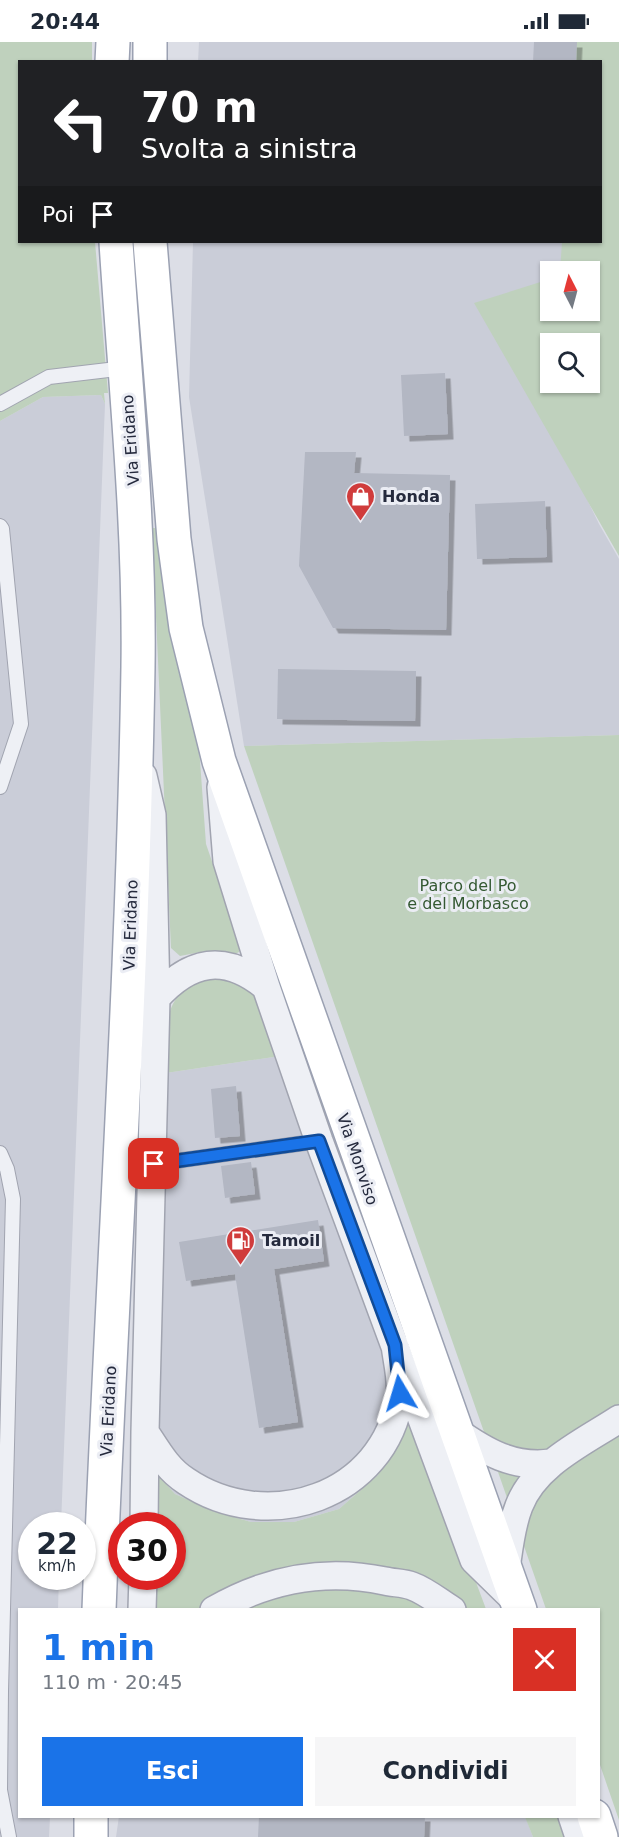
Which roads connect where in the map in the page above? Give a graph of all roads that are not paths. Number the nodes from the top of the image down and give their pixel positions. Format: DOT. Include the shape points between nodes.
graph roads {
  1 [pos="106,42"];
  2 [pos="112,42"];
  3 [pos="150,42"];
  4 [pos="109,60"];
  5 [pos="109,60"];
  6 [pos="150,60"];
  7 [pos="116,243"];
  8 [pos="150,243"];
  9 [pos="125,368"];
  10 [pos="0,404"];
  11 [pos="0,526"];
  12 [pos="135,739"];
  13 [pos="219,761"];
  14 [pos="0,787"];
  15 [pos="266,987"];
  16 [pos="156,998"];
  17 [pos="319,1141"];
  18 [pos="0,1154"];
  19 [pos="154,1164"];
  20 [pos="395,1345"];
  21 [pos="619,1419"];
  22 [pos="456,1431"];
  23 [pos="145,1432"];
  24 [pos="550,1463"];
  25 [pos="144,1512"];
  26 [pos="506,1569"];
  27 [pos="142,1590"];
  28 [pos="519,1607"];
  29 [pos="99,1608"];
  30 [pos="142,1608"];
  31 [pos="217,1608"];
  32 [pos="449,1608"];
  33 [pos="0,1691"];
  34 [pos="91,1818"];
  35 [pos="105,1818"];
  36 [pos="573,1818"];
  37 [pos="595,1818"];
  38 [pos="9,1837"];
  39 [pos="91,1837"];
  40 [pos="102,1837"];
  41 [pos="579,1837"];
  42 [pos="601,1837"];
  1 -- 4 [label="main road"];
  2 -- 5 [label="main road"];
  3 -- 6 [label="main road"];
  7 -- 9 [label="main road, Via Eridano"];
  8 -- 13 [label="main road, Via Monviso" via="174,539 186,628"];
  9 -- 10 [label="lane" via="49,377"];
  9 -- 12 [label="main road, Via Eridano" via="136,522"];
  11 -- 14 [label="lane" via="21,724"];
  12 -- 16 [label="street" via="152,815"];
  12 -- 29 [label="main road, Via Eridano" via="126,1068"];
  13 -- 15 [label="street" via="227,861"];
  13 -- 22 [label="main road, Via Monviso"];
  15 -- 16 [label="street" via="252,975 223,966 205,966 191,968 170,982"];
  15 -- 17 [label="street"];
  16 -- 19 [label="street"];
  17 -- 19 [label="lane"];
  17 -- 20 [label="street"];
  18 -- 33 [label="lane" via="13,1199"];
  19 -- 23 [label="street"];
  20 -- 23 [label="street" via="400,1393 387,1438 362,1472 309,1501 278,1506 245,1505 215,1498 185,1481 166,1464"];
  20 -- 28 [label="street" via="474,1560"];
  21 -- 24 [label="street"];
  22 -- 24 [label="street" via="483,1451 510,1461 530,1466"];
  22 -- 26 [label="main road, Via Monviso"];
  23 -- 25 [label="street"];
  24 -- 26 [label="street" via="520,1503"];
  26 -- 28 [label="main road, Via Monviso"];
  27 -- 30 [label="street"];
  31 -- 32 [label="street" via="243,1593 278,1581 321,1575 369,1577 412,1586"];
  33 -- 38 [label="lane" via="0,1791"];
  34 -- 39 [label="main road"];
  35 -- 40 [label="street"];
  36 -- 41 [label="street"];
  37 -- 42 [label="main road"];
}
